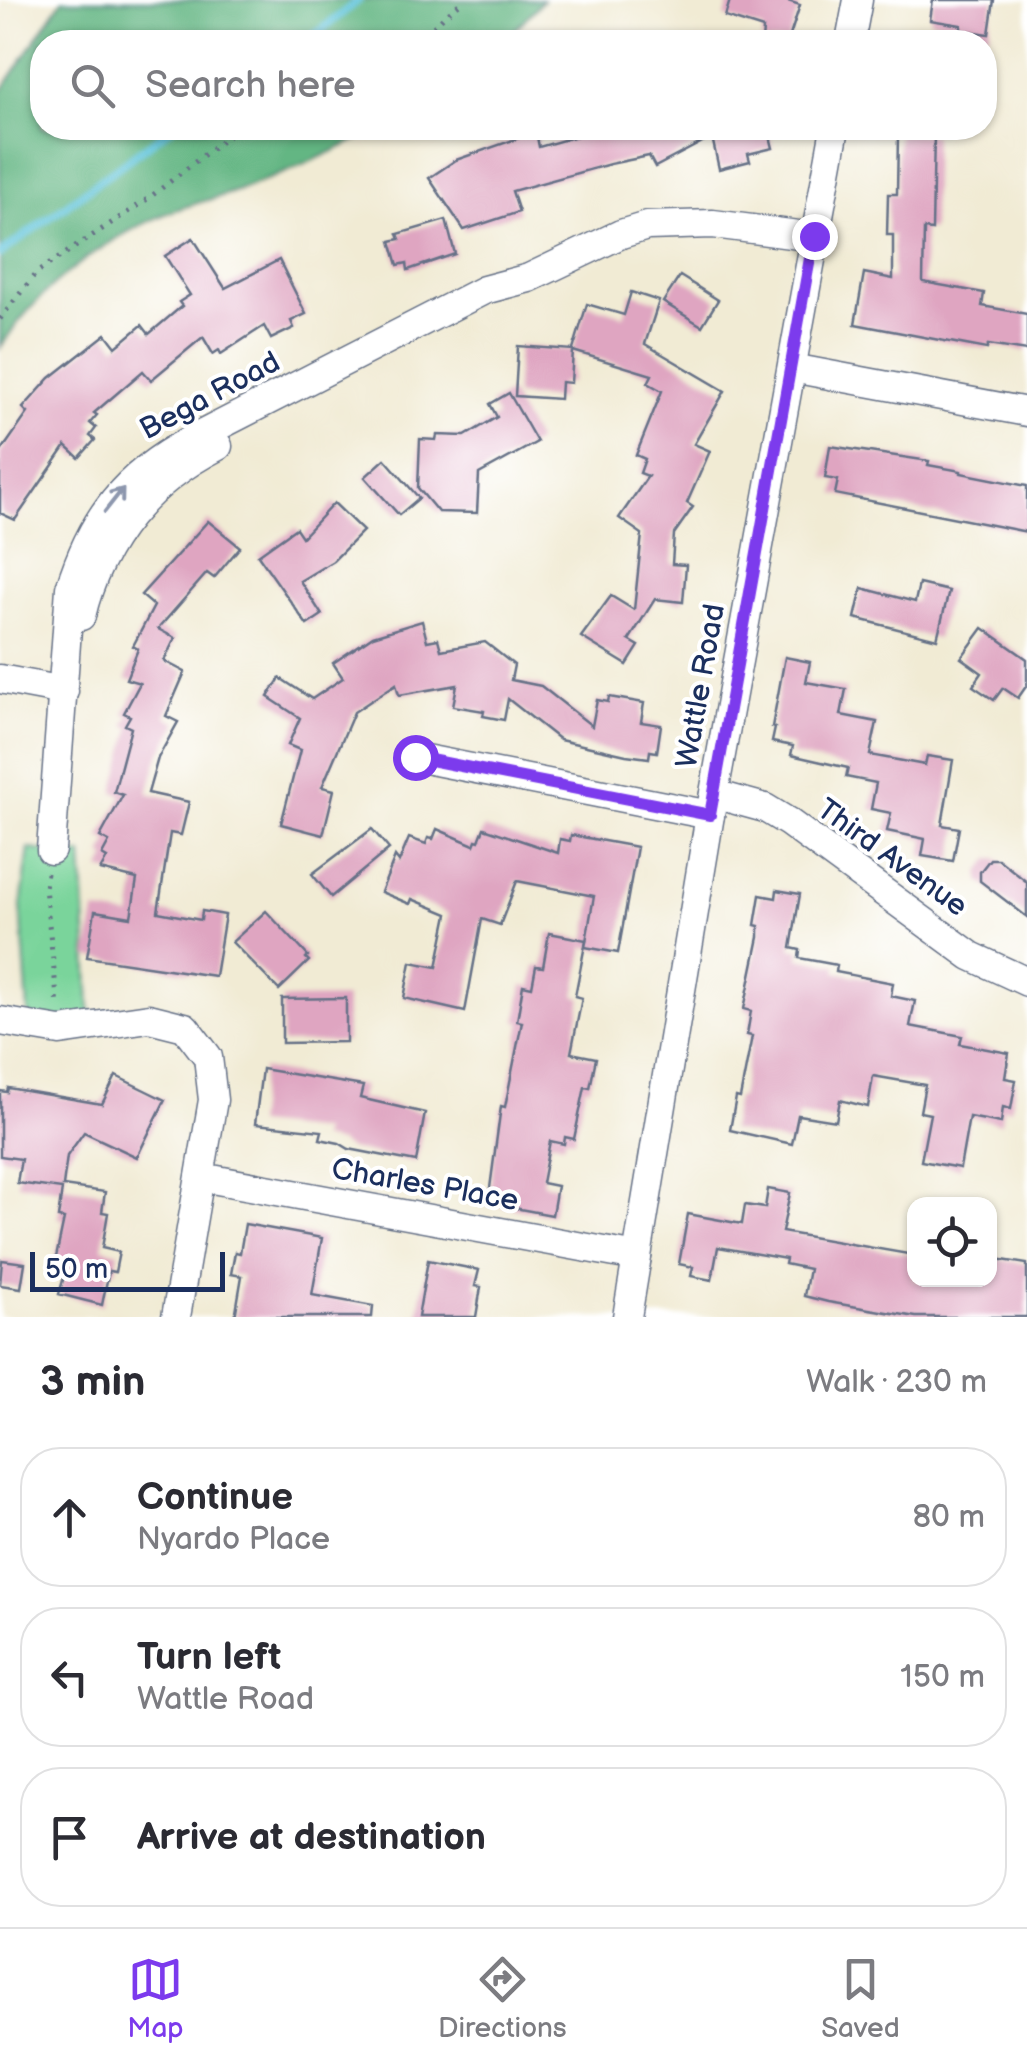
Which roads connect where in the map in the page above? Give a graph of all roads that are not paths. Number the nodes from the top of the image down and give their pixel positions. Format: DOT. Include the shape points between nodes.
graph roads {
  1 [pos="858,0"];
  2 [pos="852,30"];
  3 [pos="832,140"];
  4 [pos="814,236"];
  5 [pos="792,368"];
  6 [pos="1027,412"];
  7 [pos="0,678"];
  8 [pos="64,691"];
  9 [pos="415,757"];
  10 [pos="712,804"];
  11 [pos="51,850"];
  12 [pos="1027,982"];
  13 [pos="0,1021"];
  14 [pos="200,1177"];
  15 [pos="638,1256"];
  16 [pos="176,1317"];
  17 [pos="627,1317"];
  1 -- 2 [label="street"];
  3 -- 4 [label="street, Wattle Road"];
  4 -- 5 [label="street, Wattle Road"];
  4 -- 8 [label="street, Bega Road" via="713,224 647,226 621,234 529,278 484,290 159,457 130,480 82,550 70,588"];
  5 -- 6 [label="street"];
  5 -- 10 [label="street, Wattle Road"];
  7 -- 8 [label="street"];
  8 -- 11 [label="street, Bega Road"];
  9 -- 10 [label="street, Third Avenue"];
  10 -- 12 [label="street, Third Avenue" via="765,808 971,956"];
  10 -- 15 [label="street, Wattle Road"];
  13 -- 14 [label="street" via="60,1031 150,1018 186,1026 210,1071"];
  14 -- 15 [label="street, Charles Place"];
  14 -- 16 [label="street"];
  15 -- 17 [label="street, Wattle Road"];
}
